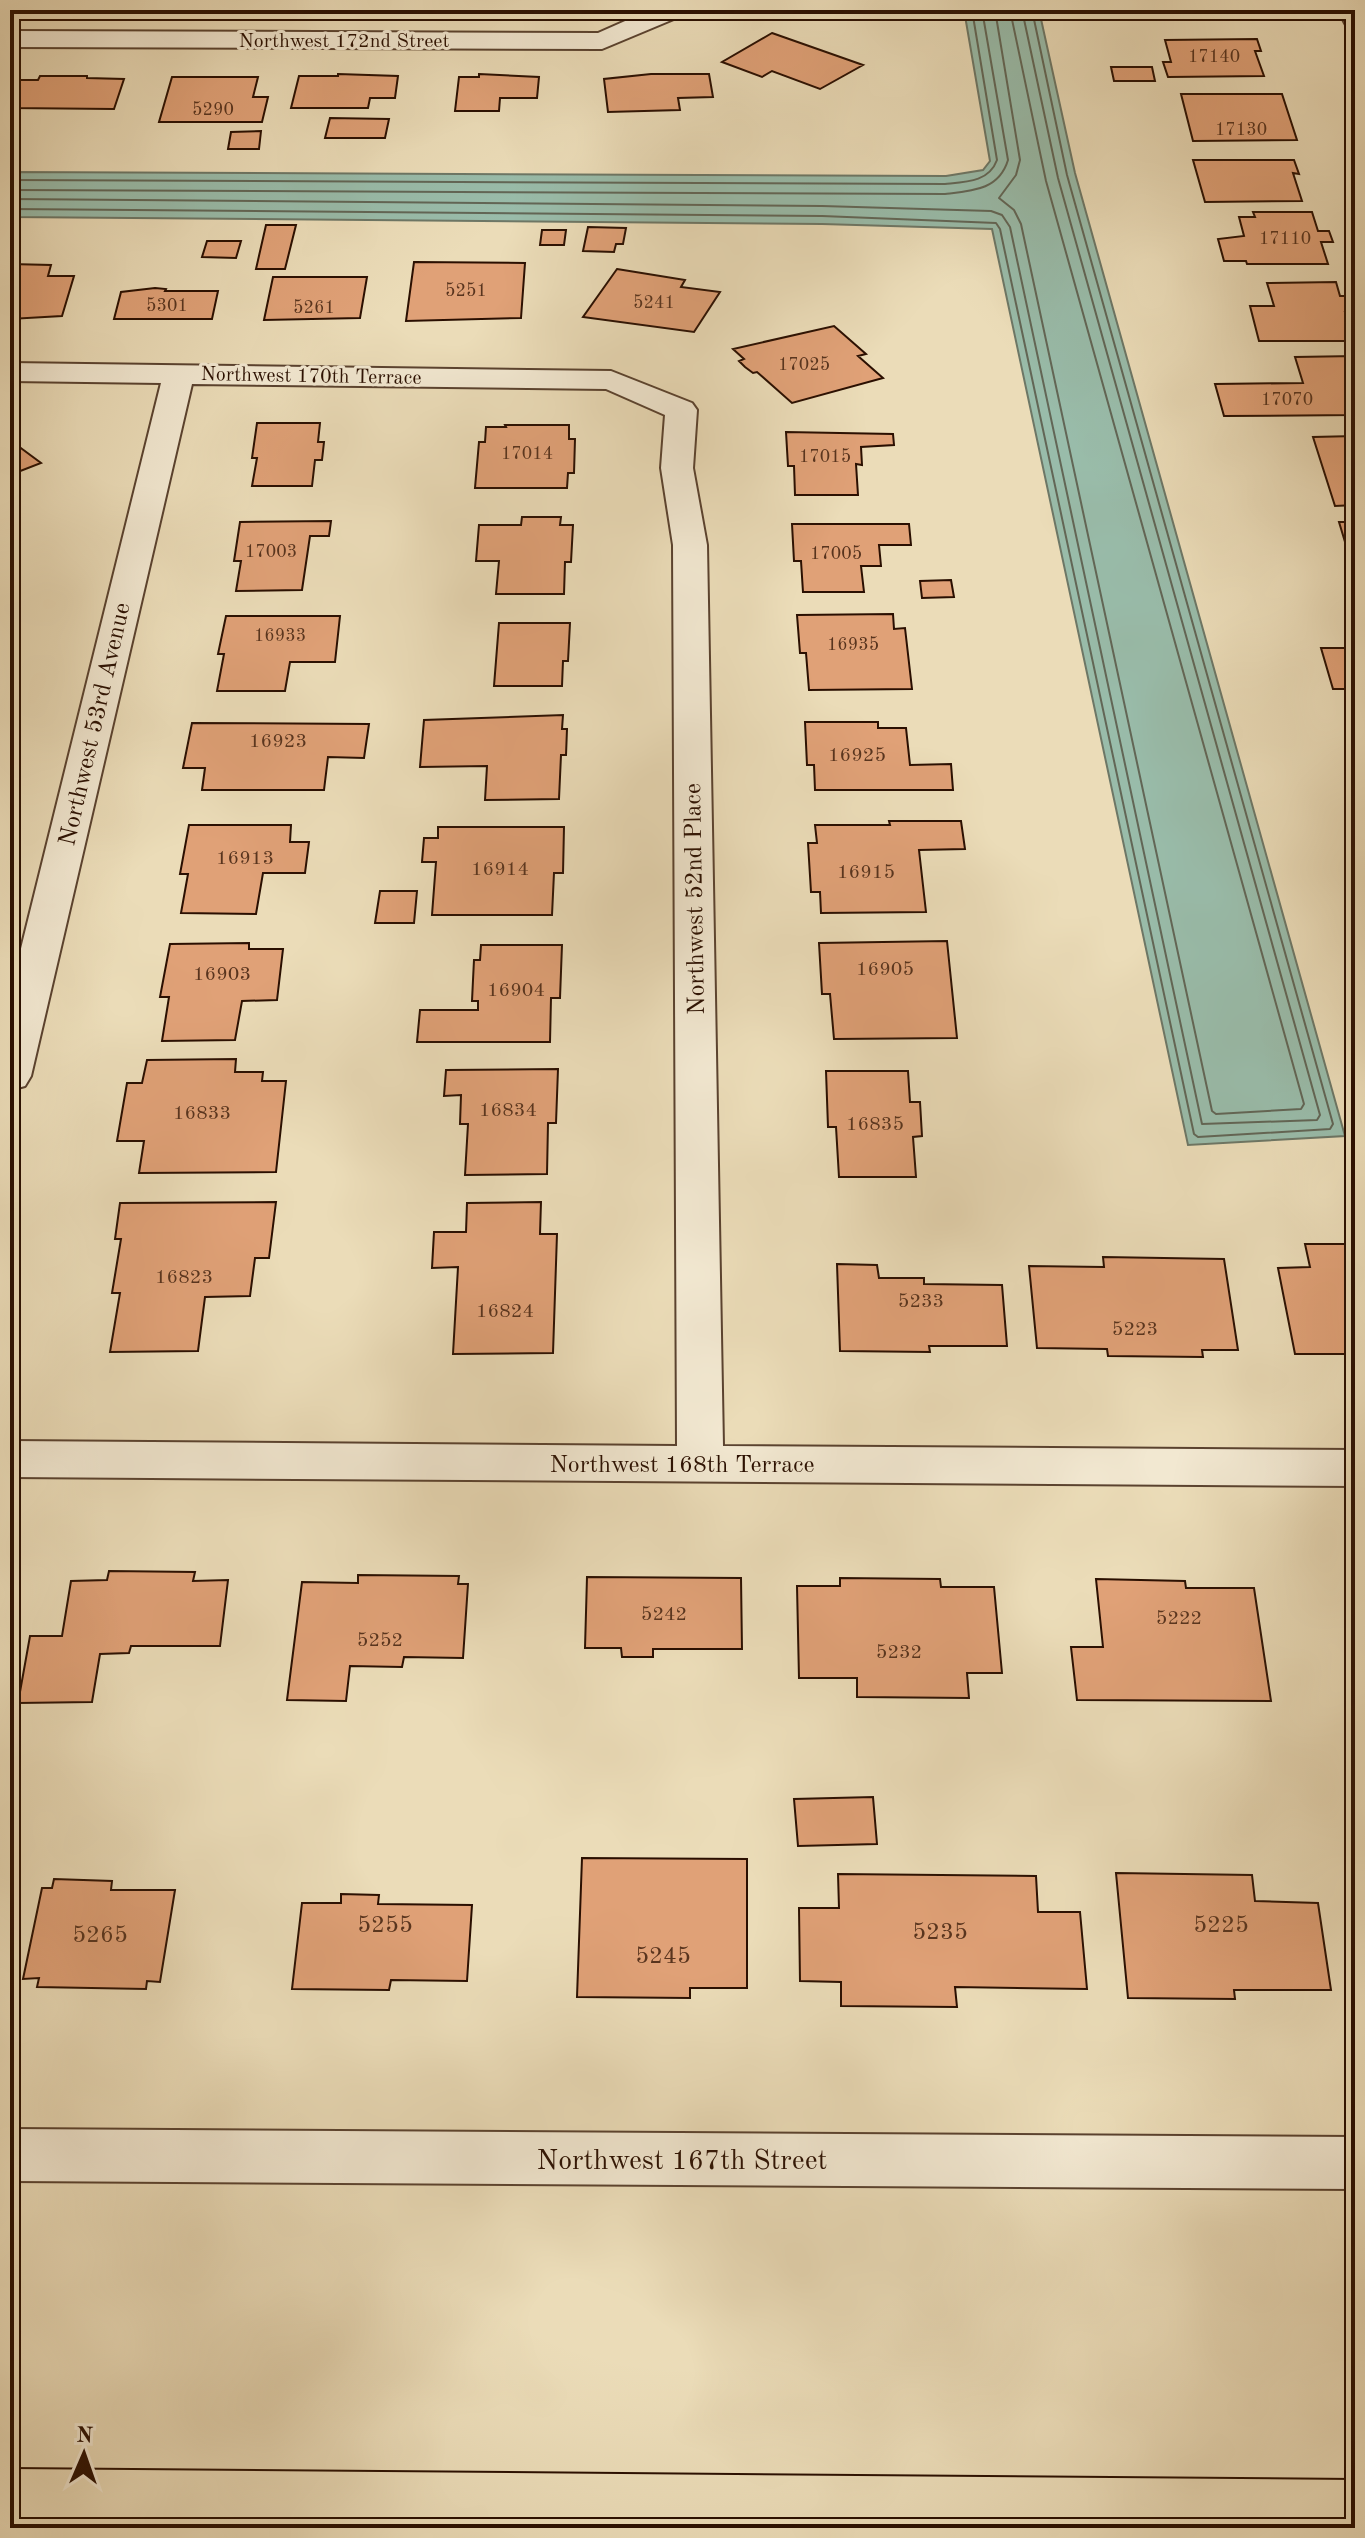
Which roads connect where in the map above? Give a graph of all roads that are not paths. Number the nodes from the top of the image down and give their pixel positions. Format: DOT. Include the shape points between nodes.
graph roads {
  1 [pos="245,10"];
  2 [pos="1351,10"];
  3 [pos="672,11"];
  4 [pos="1355,19"];
  5 [pos="10,39"];
  6 [pos="239,39"];
  7 [pos="10,372"];
  8 [pos="179,372"];
  9 [pos="611,380"];
  10 [pos="10,1076"];
  11 [pos="10,1459"];
  12 [pos="700,1464"];
  13 [pos="1355,1468"];
  14 [pos="10,2155"];
  15 [pos="1355,2163"];
  16 [pos="10,2499"];
  17 [pos="1355,2510"];
  1 -- 6 [label="street"];
  2 -- 4 [label="street"];
  3 -- 6 [label="street, Northwest 172nd Street" via="602,41"];
  5 -- 6 [label="street, Northwest 172nd Street"];
  7 -- 8 [label="street, Northwest 170th Terrace"];
  8 -- 9 [label="street, Northwest 170th Terrace"];
  8 -- 10 [label="street, Northwest 53rd Avenue"];
  9 -- 12 [label="street, Northwest 52nd Place" via="681,410 677,468 690,545"];
  11 -- 12 [label="street, Northwest 168th Terrace"];
  12 -- 13 [label="street, Northwest 168th Terrace"];
  14 -- 15 [label="street, Northwest 167th Street"];
  16 -- 17 [label="highway"];
}
